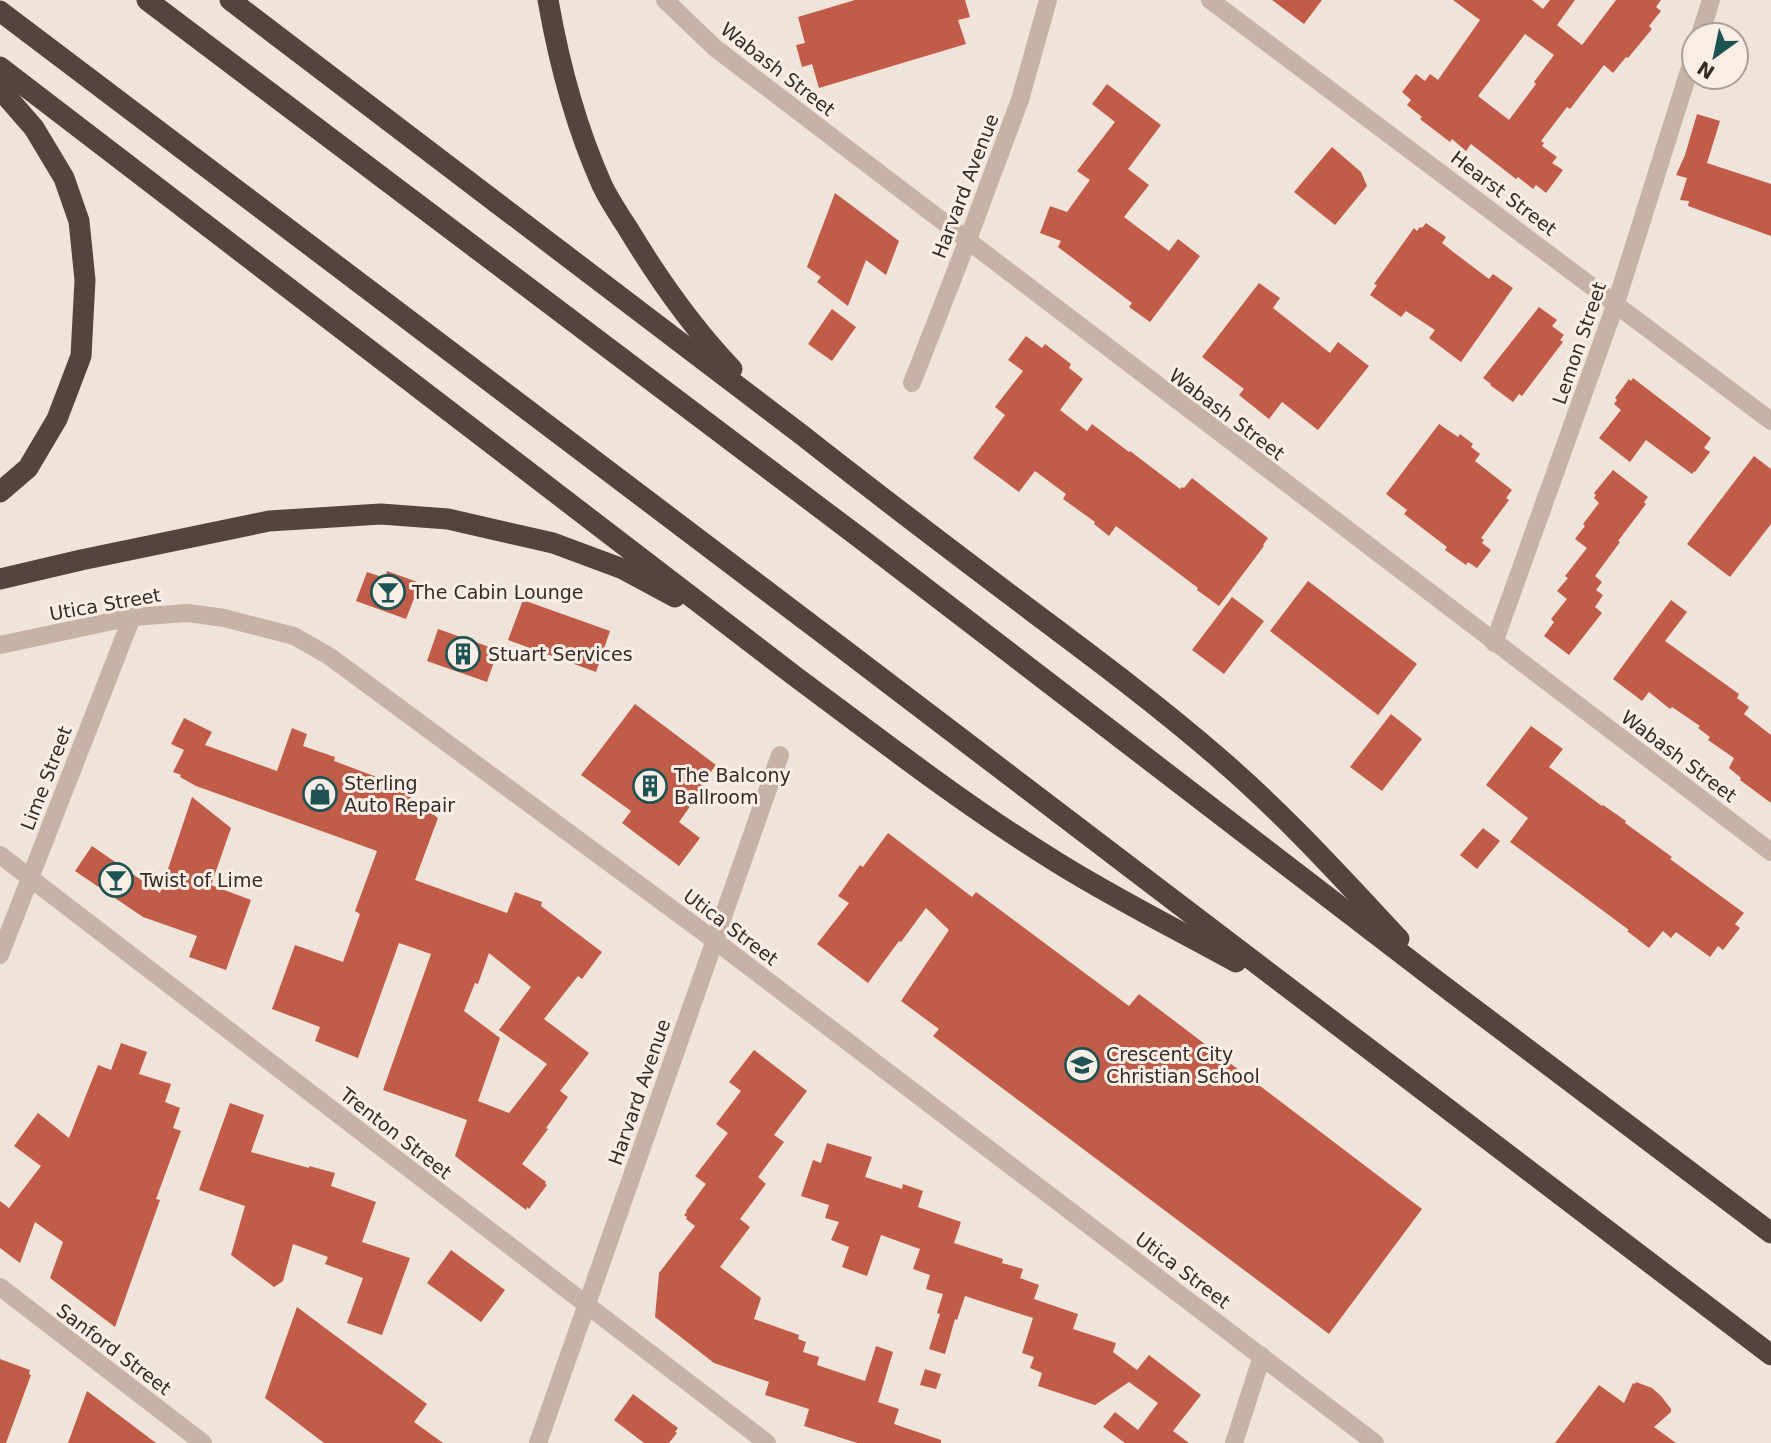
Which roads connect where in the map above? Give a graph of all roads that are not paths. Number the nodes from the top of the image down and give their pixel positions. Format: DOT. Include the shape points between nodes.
graph roads {
  1 [pos="147,0"];
  2 [pos="230,0"];
  3 [pos="548,0"];
  4 [pos="665,0"];
  5 [pos="1048,0"];
  6 [pos="1210,0"];
  7 [pos="1711,0"];
  8 [pos="0,11"];
  9 [pos="1704,21"];
  10 [pos="0,67"];
  11 [pos="0,89"];
  12 [pos="1683,91"];
  13 [pos="967,242"];
  14 [pos="1616,303"];
  15 [pos="912,383"];
  16 [pos="1771,421"];
  17 [pos="802,435"];
  18 [pos="0,492"];
  19 [pos="0,579"];
  20 [pos="131,617"];
  21 [pos="1494,643"];
  22 [pos="0,645"];
  23 [pos="796,677"];
  24 [pos="780,754"];
  25 [pos="1771,852"];
  26 [pos="0,855"];
  27 [pos="30,878"];
  28 [pos="714,940"];
  29 [pos="0,955"];
  30 [pos="1441,984"];
  31 [pos="1296,995"];
  32 [pos="1771,1233"];
  33 [pos="0,1287"];
  34 [pos="586,1306"];
  35 [pos="1771,1355"];
  36 [pos="1262,1356"];
  37 [pos="203,1443"];
  38 [pos="538,1443"];
  39 [pos="767,1443"];
  40 [pos="1234,1443"];
  41 [pos="1375,1443"];
  1 -- 30 [label="highway"];
  2 -- 17 [label="highway"];
  3 -- 17 [label="highway" via="578,121 603,187 646,259 694,325"];
  4 -- 13 [label="street, Wabash Street" via="715,48"];
  5 -- 13 [label="street, Harvard Avenue" via="1020,100"];
  6 -- 14 [label="street, Hearst Street"];
  7 -- 9 [label="street"];
  8 -- 31 [label="highway"];
  10 -- 23 [label="highway"];
  11 -- 18 [label="highway" via="34,128 64,178 79,221 85,280 81,356 57,419 28,468"];
  12 -- 14 [label="street, Lemon Street"];
  13 -- 15 [label="street, Harvard Avenue"];
  13 -- 21 [label="street, Wabash Street"];
  14 -- 16 [label="street, Hearst Street"];
  14 -- 21 [label="street, Lemon Street"];
  17 -- 30 [label="highway" via="1220,758 1316,849"];
  19 -- 23 [label="highway" via="269,521 381,514 448,519 553,543 623,569 704,613"];
  20 -- 22 [label="street, Utica Street"];
  20 -- 27 [label="street, Lime Street"];
  20 -- 28 [label="street, Utica Street" via="188,613 294,636 329,656"];
  21 -- 25 [label="street, Wabash Street"];
  23 -- 31 [label="highway" via="1057,862"];
  24 -- 28 [label="street, Harvard Avenue"];
  26 -- 27 [label="street, Trenton Street"];
  27 -- 29 [label="street, Lime Street"];
  27 -- 34 [label="street, Trenton Street"];
  28 -- 34 [label="street, Harvard Avenue"];
  28 -- 36 [label="street, Utica Street"];
  30 -- 32 [label="highway"];
  31 -- 35 [label="highway"];
  33 -- 37 [label="street, Sanford Street"];
  34 -- 38 [label="street, Harvard Avenue"];
  34 -- 39 [label="street, Trenton Street"];
  36 -- 40 [label="street"];
  36 -- 41 [label="street, Utica Street"];
}
